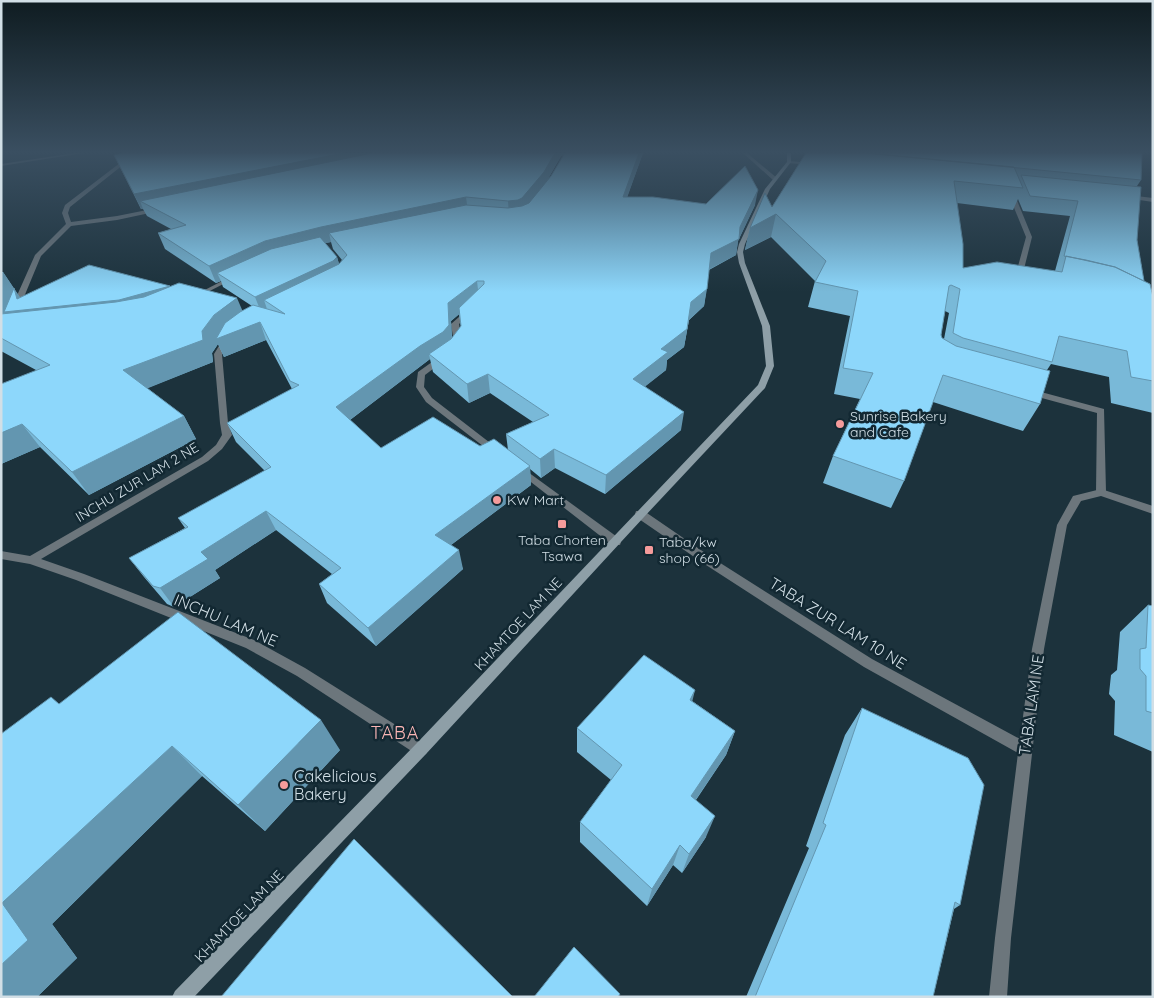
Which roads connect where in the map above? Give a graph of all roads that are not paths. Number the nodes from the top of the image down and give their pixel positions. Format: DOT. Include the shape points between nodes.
graph roads {
  1 [pos="76,200"];
  2 [pos="763,200"];
  3 [pos="1014,200"];
  4 [pos="164,209"];
  5 [pos="70,224"];
  6 [pos="1038,274"];
  7 [pos="237,276"];
  8 [pos="185,300"];
  9 [pos="475,306"];
  10 [pos="13,313"];
  11 [pos="236,332"];
  12 [pos="1024,390"];
  13 [pos="501,455"];
  14 [pos="516,467"];
  15 [pos="1101,492"];
  16 [pos="1153,510"];
  17 [pos="640,514"];
  18 [pos="616,542"];
  19 [pos="1,555"];
  20 [pos="31,560"];
  21 [pos="422,749"];
  22 [pos="1025,749"];
  23 [pos="181,997"];
  24 [pos="998,997"];
  1 -- 5 [label="street" via="65,213"];
  2 -- 17 [label="main road, KHAMTOE LAM NE" via="740,252 766,326 770,366 762,386"];
  3 -- 6 [label="street" via="1029,237 1020,270"];
  4 -- 5 [label="street"];
  5 -- 10 [label="street" via="38,255"];
  7 -- 8 [label="street"];
  9 -- 13 [label="street" via="455,324 458,343 450,353 421,374 420,386 429,400"];
  11 -- 20 [label="street, INCHU ZUR LAM 2 NE" via="218,354 227,435 219,447 184,472"];
  12 -- 15 [label="street" via="1101,411"];
  14 -- 18 [label="street"];
  15 -- 16 [label="street"];
  15 -- 22 [label="street, TABA LAM NE" via="1076,498 1062,525 1038,649"];
  17 -- 18 [label="main road, KHAMTOE LAM NE"];
  17 -- 22 [label="street, TABA ZUR LAM 10 NE" via="868,663"];
  18 -- 21 [label="main road, KHAMTOE LAM NE"];
  19 -- 20 [label="street, INCHU LAM NE"];
  20 -- 21 [label="street, INCHU LAM NE" via="250,644 301,672"];
  21 -- 23 [label="main road, KHAMTOE LAM NE"];
  22 -- 24 [label="street, TABA LAM NE"];
}
